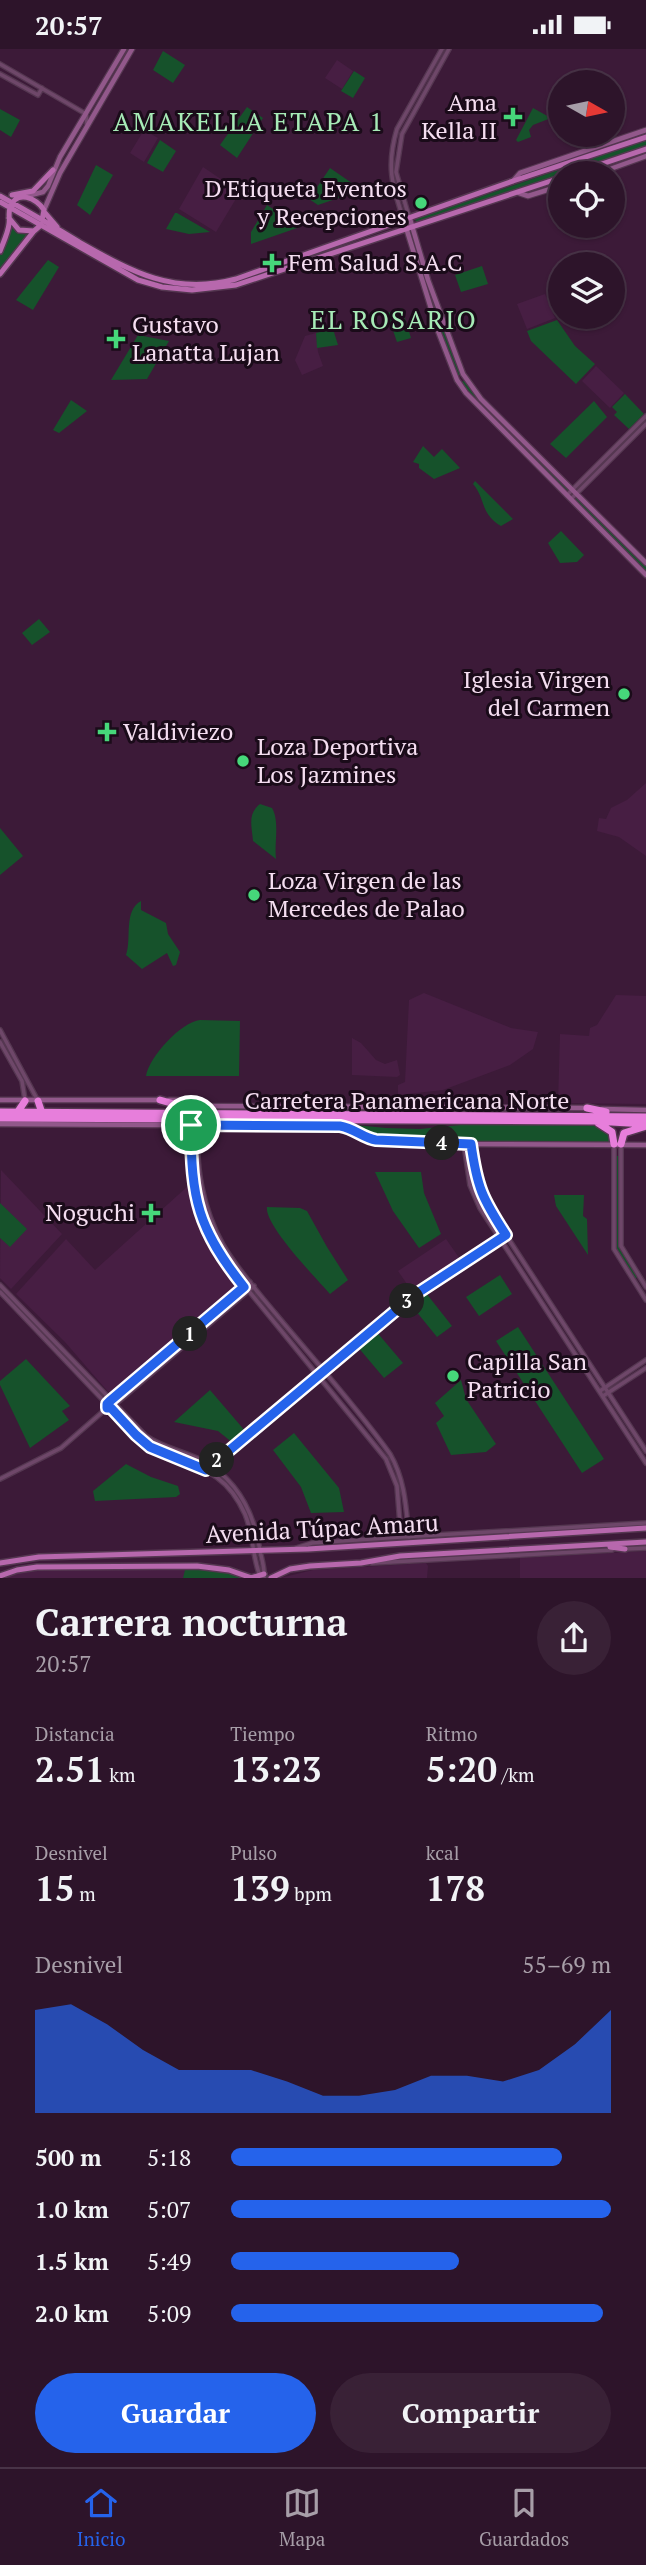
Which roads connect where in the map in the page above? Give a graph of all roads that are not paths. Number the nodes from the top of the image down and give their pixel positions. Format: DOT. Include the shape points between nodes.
graph roads {
  1 [pos="124,49"];
  2 [pos="132,49"];
  3 [pos="442,49"];
  4 [pos="449,49"];
  5 [pos="436,60"];
  6 [pos="442,63"];
  7 [pos="0,64"];
  8 [pos="0,74"];
  9 [pos="42,88"];
  10 [pos="86,114"];
  11 [pos="87,125"];
  12 [pos="646,130"];
  13 [pos="646,137"];
  14 [pos="646,149"];
  15 [pos="646,156"];
  16 [pos="610,161"];
  17 [pos="625,164"];
  18 [pos="53,170"];
  19 [pos="539,173"];
  20 [pos="513,181"];
  21 [pos="548,183"];
  22 [pos="542,185"];
  23 [pos="548,190"];
  24 [pos="519,193"];
  25 [pos="0,194"];
  26 [pos="12,195"];
  27 [pos="24,197"];
  28 [pos="0,203"];
  29 [pos="10,211"];
  30 [pos="45,211"];
  31 [pos="407,220"];
  32 [pos="42,223"];
  33 [pos="408,228"];
  34 [pos="35,230"];
  35 [pos="59,232"];
  36 [pos="0,251"];
  37 [pos="0,274"];
  38 [pos="464,376"];
  39 [pos="457,380"];
  40 [pos="646,416"];
  41 [pos="646,424"];
  42 [pos="574,492"];
  43 [pos="569,497"];
  44 [pos="646,563"];
  45 [pos="646,575"];
  46 [pos="0,1030"];
  47 [pos="0,1042"];
  48 [pos="0,1100"];
  49 [pos="161,1100"];
  50 [pos="24,1101"];
  51 [pos="38,1101"];
  52 [pos="587,1108"];
  53 [pos="646,1109"];
  54 [pos="0,1112"];
  55 [pos="17,1113"];
  56 [pos="42,1113"];
  57 [pos="220,1113"];
  58 [pos="624,1116"];
  59 [pos="646,1117"];
  60 [pos="0,1118"];
  61 [pos="111,1119"];
  62 [pos="130,1119"];
  63 [pos="209,1119"];
  64 [pos="594,1121"];
  65 [pos="0,1125"];
  66 [pos="83,1125"];
  67 [pos="154,1125"];
  68 [pos="646,1125"];
  69 [pos="191,1128"];
  70 [pos="200,1128"];
  71 [pos="464,1144"];
  72 [pos="471,1144"];
  73 [pos="618,1144"];
  74 [pos="646,1145"];
  75 [pos="506,1235"];
  76 [pos="500,1239"];
  77 [pos="252,1284"];
  78 [pos="0,1285"];
  79 [pos="244,1287"];
  80 [pos="646,1287"];
  81 [pos="0,1292"];
  82 [pos="248,1292"];
  83 [pos="646,1300"];
  84 [pos="196,1328"];
  85 [pos="200,1332"];
  86 [pos="646,1360"];
  87 [pos="646,1368"];
  88 [pos="323,1372"];
  89 [pos="318,1376"];
  90 [pos="605,1387"];
  91 [pos="600,1391"];
  92 [pos="608,1393"];
  93 [pos="603,1397"];
  94 [pos="111,1400"];
  95 [pos="116,1404"];
  96 [pos="108,1407"];
  97 [pos="646,1451"];
  98 [pos="646,1463"];
  99 [pos="211,1466"];
  100 [pos="206,1470"];
  101 [pos="0,1479"];
  102 [pos="646,1523"];
  103 [pos="646,1528"];
  104 [pos="401,1537"];
  105 [pos="408,1537"];
  106 [pos="646,1542"];
  107 [pos="593,1546"];
  108 [pos="294,1548"];
  109 [pos="646,1548"];
  110 [pos="625,1549"];
  111 [pos="258,1550"];
  112 [pos="487,1552"];
  113 [pos="475,1559"];
  114 [pos="0,1563"];
  115 [pos="360,1563"];
  116 [pos="0,1576"];
  117 [pos="262,1577"];
  118 [pos="251,1578"];
  119 [pos="271,1578"];
  1 -- 10 [label="main road"];
  2 -- 11 [label="main road"];
  3 -- 5 [label="street"];
  4 -- 6 [label="street"];
  5 -- 6 [label="street"];
  5 -- 31 [label="street" via="393,141 389,166"];
  6 -- 31 [label="street" via="401,134 396,172"];
  7 -- 9 [label="street"];
  8 -- 9 [label="street" via="38,95"];
  9 -- 10 [label="street"];
  10 -- 11 [label="street"];
  10 -- 18 [label="main road"];
  11 -- 30 [label="main road"];
  12 -- 20 [label="main road" via="520,173"];
  13 -- 19 [label="main road"];
  14 -- 16 [label="main road"];
  15 -- 17 [label="main road"];
  18 -- 26 [label="main road" via="33,191"];
  18 -- 27 [label="main road" via="46,190"];
  19 -- 20 [label="main road"];
  19 -- 22 [label="main road" via="535,181"];
  20 -- 31 [label="main road"];
  21 -- 22 [label="main road"];
  22 -- 24 [label="main road"];
  23 -- 24 [label="main road" via="528,196"];
  24 -- 33 [label="main road"];
  25 -- 26 [label="main road"];
  25 -- 29 [label="main road"];
  26 -- 27 [label="main road"];
  27 -- 29 [label="main road"];
  27 -- 30 [label="main road" via="37,201"];
  28 -- 29 [label="main road"];
  29 -- 32 [label="main road"];
  29 -- 34 [label="main road" via="19,230"];
  29 -- 36 [label="main road"];
  30 -- 32 [label="main road"];
  30 -- 35 [label="main road"];
  31 -- 33 [label="main road"];
  31 -- 35 [label="main road" via="233,280 193,285 133,272"];
  32 -- 34 [label="main road"];
  32 -- 35 [label="main road"];
  33 -- 35 [label="main road" via="236,285 192,290 138,280"];
  33 -- 38 [label="main road"];
  33 -- 39 [label="main road"];
  34 -- 35 [label="main road"];
  34 -- 37 [label="main road"];
  38 -- 39 [label="main road"];
  38 -- 42 [label="main road"];
  39 -- 43 [label="main road"];
  40 -- 42 [label="street"];
  41 -- 42 [label="street"];
  42 -- 43 [label="street"];
  42 -- 44 [label="main road"];
  43 -- 45 [label="main road"];
  46 -- 51 [label="street"];
  47 -- 50 [label="street" via="24,1085"];
  48 -- 50 [label="main road"];
  49 -- 51 [label="main road"];
  49 -- 52 [label="main road"];
  49 -- 57 [label="highway"];
  50 -- 51 [label="main road"];
  50 -- 55 [label="highway"];
  51 -- 56 [label="highway"];
  52 -- 53 [label="main road"];
  52 -- 58 [label="highway"];
  54 -- 55 [label="highway, Carretera Panamericana Norte"];
  55 -- 56 [label="highway, Carretera Panamericana Norte"];
  56 -- 57 [label="highway, Carretera Panamericana Norte"];
  57 -- 58 [label="highway, Carretera Panamericana Norte"];
  58 -- 59 [label="highway, Carretera Panamericana Norte"];
  60 -- 61 [label="highway, Carretera Panamericana Norte"];
  61 -- 62 [label="highway, Carretera Panamericana Norte"];
  61 -- 66 [label="highway"];
  62 -- 63 [label="highway, Carretera Panamericana Norte"];
  62 -- 67 [label="highway"];
  63 -- 64 [label="highway, Carretera Panamericana Norte"];
  63 -- 70 [label="highway"];
  64 -- 68 [label="highway, Carretera Panamericana Norte"];
  64 -- 73 [label="highway" via="612,1132"];
  65 -- 66 [label="main road"];
  66 -- 67 [label="main road"];
  67 -- 69 [label="main road"];
  68 -- 73 [label="highway" via="624,1133"];
  69 -- 70 [label="main road"];
  69 -- 79 [label="street" via="192,1179 205,1227 217,1252"];
  70 -- 71 [label="main road" via="340,1126 376,1140"];
  70 -- 77 [label="street" via="199,1164 209,1213 222,1243"];
  71 -- 72 [label="main road"];
  71 -- 76 [label="street" via="473,1196"];
  72 -- 73 [label="main road"];
  72 -- 75 [label="street" via="482,1198"];
  73 -- 74 [label="main road"];
  73 -- 80 [label="street" via="621,1246"];
  73 -- 83 [label="street" via="614,1249"];
  75 -- 76 [label="street"];
  75 -- 90 [label="street"];
  76 -- 88 [label="street" via="419,1292"];
  76 -- 91 [label="street"];
  77 -- 79 [label="street"];
  77 -- 82 [label="street"];
  77 -- 88 [label="street"];
  78 -- 94 [label="street"];
  79 -- 82 [label="street"];
  79 -- 84 [label="street"];
  81 -- 96 [label="street"];
  82 -- 85 [label="street"];
  82 -- 89 [label="street"];
  84 -- 85 [label="street"];
  84 -- 94 [label="street"];
  85 -- 95 [label="street"];
  86 -- 90 [label="street"];
  87 -- 92 [label="street"];
  88 -- 89 [label="street"];
  88 -- 105 [label="street" via="397,1466 405,1489"];
  89 -- 99 [label="street"];
  89 -- 104 [label="street" via="386,1459 397,1486"];
  90 -- 91 [label="street"];
  90 -- 92 [label="street"];
  91 -- 93 [label="street"];
  92 -- 93 [label="street"];
  92 -- 97 [label="street"];
  93 -- 98 [label="street"];
  94 -- 95 [label="street"];
  94 -- 96 [label="street"];
  95 -- 96 [label="street"];
  95 -- 99 [label="street" via="148,1438"];
  96 -- 100 [label="street" via="150,1447"];
  96 -- 101 [label="street" via="54,1452"];
  99 -- 100 [label="street"];
  99 -- 111 [label="street" via="247,1505"];
  100 -- 111 [label="street" via="240,1505"];
  102 -- 105 [label="street"];
  103 -- 108 [label="main road, Avenida Túpac Amaru"];
  104 -- 105 [label="street"];
  104 -- 108 [label="street"];
  106 -- 107 [label="main road, Avenida Túpac Amaru"];
  107 -- 110 [label="main road"];
  107 -- 112 [label="main road, Avenida Túpac Amaru"];
  108 -- 111 [label="main road, Avenida Túpac Amaru"];
  109 -- 110 [label="street"];
  110 -- 113 [label="street"];
  111 -- 114 [label="main road, Avenida Túpac Amaru" via="38,1557"];
  111 -- 117 [label="street"];
  112 -- 113 [label="main road"];
  112 -- 115 [label="main road, Avenida Túpac Amaru" via="400,1556"];
  113 -- 115 [label="street"];
  115 -- 119 [label="main road, Avenida Túpac Amaru" via="290,1569"];
  116 -- 118 [label="main road, Avenida Túpac Amaru" via="37,1567 197,1566"];
  117 -- 118 [label="main road"];
}
